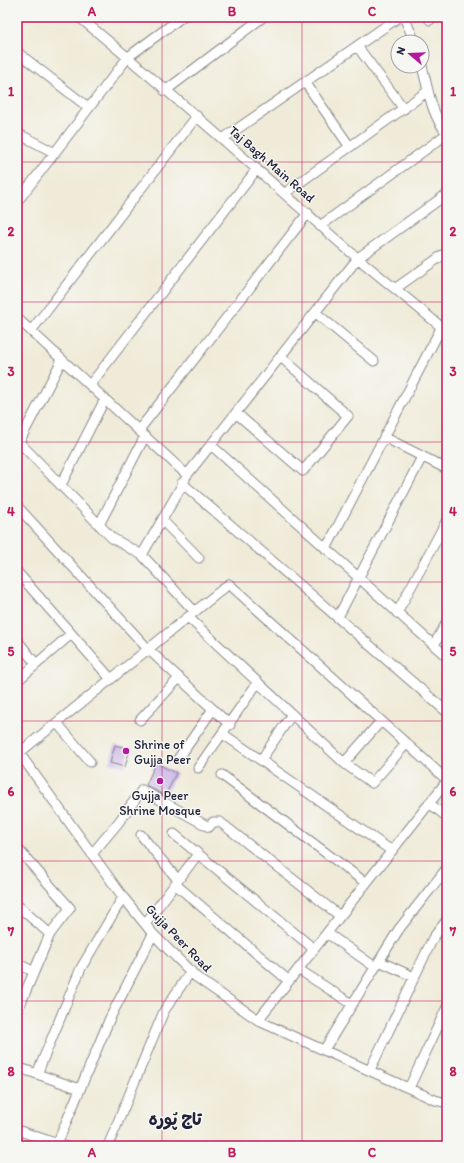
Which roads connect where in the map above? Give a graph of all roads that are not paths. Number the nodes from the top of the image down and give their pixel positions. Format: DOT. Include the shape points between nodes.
graph roads {
  1 [pos="79,17"];
  2 [pos="182,17"];
  3 [pos="263,17"];
  4 [pos="399,17"];
  5 [pos="404,17"];
  6 [pos="411,34"];
  7 [pos="357,46"];
  8 [pos="17,52"];
  9 [pos="128,57"];
  10 [pos="424,74"];
  11 [pos="305,82"];
  12 [pos="165,91"];
  13 [pos="428,91"];
  14 [pos="89,108"];
  15 [pos="404,109"];
  16 [pos="197,116"];
  17 [pos="17,133"];
  18 [pos="447,134"];
  19 [pos="224,138"];
  20 [pos="350,147"];
  21 [pos="55,153"];
  22 [pos="257,169"];
  23 [pos="285,193"];
  24 [pos="447,194"];
  25 [pos="17,202"];
  26 [pos="308,213"];
  27 [pos="320,226"];
  28 [pos="447,252"];
  29 [pos="358,258"];
  30 [pos="396,288"];
  31 [pos="316,313"];
  32 [pos="17,318"];
  33 [pos="445,327"];
  34 [pos="31,331"];
  35 [pos="281,357"];
  36 [pos="62,360"];
  37 [pos="374,361"];
  38 [pos="90,385"];
  39 [pos="105,399"];
  40 [pos="236,413"];
  41 [pos="142,433"];
  42 [pos="384,437"];
  43 [pos="18,443"];
  44 [pos="211,445"];
  45 [pos="422,457"];
  46 [pos="447,469"];
  47 [pos="187,475"];
  48 [pos="182,483"];
  49 [pos="61,485"];
  50 [pos="17,506"];
  51 [pos="162,520"];
  52 [pos="447,520"];
  53 [pos="99,525"];
  54 [pos="326,549"];
  55 [pos="142,555"];
  56 [pos="199,558"];
  57 [pos="17,572"];
  58 [pos="358,578"];
  59 [pos="397,612"];
  60 [pos="192,614"];
  61 [pos="338,617"];
  62 [pos="447,622"];
  63 [pos="72,634"];
  64 [pos="17,640"];
  65 [pos="434,645"];
  66 [pos="148,649"];
  67 [pos="447,657"];
  68 [pos="36,664"];
  69 [pos="179,678"];
  70 [pos="111,679"];
  71 [pos="17,681"];
  72 [pos="258,682"];
  73 [pos="213,709"];
  74 [pos="447,712"];
  75 [pos="292,714"];
  76 [pos="140,720"];
  77 [pos="381,721"];
  78 [pos="57,723"];
  79 [pos="230,724"];
  80 [pos="223,734"];
  81 [pos="407,744"];
  82 [pos="18,751"];
  83 [pos="178,759"];
  84 [pos="260,760"];
  85 [pos="90,762"];
  86 [pos="344,763"];
  87 [pos="198,768"];
  88 [pos="222,775"];
  89 [pos="447,781"];
  90 [pos="430,803"];
  91 [pos="447,817"];
  92 [pos="174,834"];
  93 [pos="141,835"];
  94 [pos="17,848"];
  95 [pos="392,851"];
  96 [pos="92,854"];
  97 [pos="198,854"];
  98 [pos="447,868"];
  99 [pos="176,882"];
  100 [pos="366,883"];
  101 [pos="123,897"];
  102 [pos="17,905"];
  103 [pos="340,916"];
  104 [pos="447,920"];
  105 [pos="145,924"];
  106 [pos="327,933"];
  107 [pos="50,934"];
  108 [pos="153,934"];
  109 [pos="314,949"];
  110 [pos="17,963"];
  111 [pos="377,964"];
  112 [pos="298,969"];
  113 [pos="191,971"];
  114 [pos="34,972"];
  115 [pos="414,977"];
  116 [pos="289,981"];
  117 [pos="352,1004"];
  118 [pos="18,1008"];
  119 [pos="447,1008"];
  120 [pos="258,1020"];
  121 [pos="324,1050"];
  122 [pos="17,1067"];
  123 [pos="370,1070"];
  124 [pos="36,1074"];
  125 [pos="409,1088"];
  126 [pos="80,1089"];
  127 [pos="447,1103"];
  128 [pos="18,1132"];
  129 [pos="61,1145"];
  130 [pos="108,1146"];
  1 -- 9 [label="street, Taj Bagh Main Road"];
  2 -- 9 [label="street"];
  3 -- 12 [label="street"];
  4 -- 7 [label="street"];
  5 -- 6 [label="street"];
  7 -- 11 [label="street"];
  7 -- 15 [label="street"];
  8 -- 14 [label="street"];
  9 -- 12 [label="street, Taj Bagh Main Road"];
  9 -- 14 [label="street"];
  10 -- 13 [label="street"];
  11 -- 19 [label="street"];
  11 -- 20 [label="street"];
  12 -- 16 [label="street, Taj Bagh Main Road"];
  13 -- 15 [label="street"];
  13 -- 18 [label="street" via="441,126"];
  14 -- 21 [label="street"];
  15 -- 20 [label="street"];
  16 -- 19 [label="street, Taj Bagh Main Road"];
  16 -- 34 [label="street"];
  17 -- 21 [label="street"];
  18 -- 27 [label="street"];
  19 -- 22 [label="street, Taj Bagh Main Road"];
  20 -- 23 [label="street"];
  21 -- 25 [label="street"];
  22 -- 23 [label="street, Taj Bagh Main Road"];
  22 -- 38 [label="street"];
  23 -- 26 [label="street, Taj Bagh Main Road"];
  24 -- 29 [label="street"];
  26 -- 27 [label="street, Taj Bagh Main Road"];
  26 -- 41 [label="street"];
  27 -- 29 [label="street, Taj Bagh Main Road"];
  28 -- 30 [label="street"];
  29 -- 30 [label="street, Taj Bagh Main Road"];
  29 -- 31 [label="street"];
  30 -- 33 [label="street, Taj Bagh Main Road"];
  31 -- 35 [label="street"];
  31 -- 37 [label="street"];
  32 -- 34 [label="street"];
  33 -- 42 [label="street"];
  34 -- 36 [label="street"];
  35 -- 40 [label="street"];
  35 -- 40 [label="street" via="348,416 303,471"];
  36 -- 38 [label="street"];
  36 -- 43 [label="street"];
  38 -- 39 [label="street"];
  39 -- 41 [label="street"];
  39 -- 49 [label="street"];
  40 -- 44 [label="street"];
  41 -- 47 [label="street"];
  41 -- 53 [label="street"];
  42 -- 45 [label="street"];
  42 -- 54 [label="street"];
  43 -- 49 [label="street"];
  44 -- 47 [label="street"];
  44 -- 54 [label="street"];
  45 -- 46 [label="street"];
  45 -- 58 [label="street"];
  47 -- 48 [label="street"];
  48 -- 51 [label="street"];
  48 -- 61 [label="street"];
  49 -- 53 [label="street"];
  50 -- 66 [label="street"];
  51 -- 55 [label="street"];
  51 -- 56 [label="street"];
  52 -- 59 [label="street"];
  53 -- 55 [label="street" via="112,538"];
  54 -- 58 [label="street"];
  55 -- 60 [label="street"];
  57 -- 63 [label="street"];
  58 -- 59 [label="street"];
  58 -- 61 [label="street"];
  59 -- 65 [label="street"];
  60 -- 66 [label="street"];
  60 -- 72 [label="street"];
  60 -- 77 [label="street" via="229,584"];
  61 -- 74 [label="street"];
  62 -- 65 [label="street"];
  63 -- 68 [label="street"];
  63 -- 70 [label="street"];
  64 -- 68 [label="street"];
  65 -- 67 [label="street"];
  66 -- 69 [label="street"];
  66 -- 70 [label="street"];
  68 -- 71 [label="street"];
  69 -- 73 [label="street"];
  69 -- 76 [label="street"];
  70 -- 78 [label="street"];
  72 -- 75 [label="street"];
  72 -- 79 [label="street"];
  73 -- 79 [label="street"];
  73 -- 83 [label="street"];
  75 -- 84 [label="street"];
  75 -- 86 [label="street"];
  77 -- 81 [label="street"];
  77 -- 86 [label="street"];
  78 -- 82 [label="street"];
  78 -- 85 [label="street"];
  79 -- 80 [label="street"];
  80 -- 84 [label="street"];
  80 -- 87 [label="street"];
  81 -- 86 [label="street" via="372,783"];
  81 -- 89 [label="street"];
  82 -- 96 [label="street, Gujja Peer Road"];
  84 -- 95 [label="street"];
  88 -- 100 [label="street"];
  89 -- 90 [label="street"];
  90 -- 91 [label="street"];
  90 -- 95 [label="street"];
  92 -- 97 [label="street"];
  93 -- 99 [label="street"];
  94 -- 107 [label="street" via="70,908"];
  95 -- 100 [label="street"];
  96 -- 101 [label="street, Gujja Peer Road"];
  96 -- 103 [label="street" via="142,790 209,827 213,822 220,822"];
  97 -- 99 [label="street"];
  97 -- 109 [label="street"];
  98 -- 111 [label="street" via="399,929"];
  99 -- 105 [label="street"];
  99 -- 116 [label="street"];
  100 -- 103 [label="street"];
  101 -- 105 [label="street, Gujja Peer Road"];
  101 -- 124 [label="street" via="81,968"];
  102 -- 107 [label="street"];
  103 -- 106 [label="street"];
  104 -- 115 [label="street" via="433,938"];
  105 -- 108 [label="street, Gujja Peer Road"];
  106 -- 109 [label="street"];
  106 -- 111 [label="street"];
  107 -- 114 [label="street"];
  108 -- 113 [label="street, Gujja Peer Road"];
  108 -- 126 [label="street" via="110,1018"];
  109 -- 112 [label="street"];
  110 -- 114 [label="street"];
  111 -- 115 [label="street"];
  111 -- 117 [label="street"];
  112 -- 116 [label="street"];
  112 -- 117 [label="street"];
  113 -- 120 [label="street, Gujja Peer Road"];
  113 -- 130 [label="street" via="164,1011"];
  114 -- 118 [label="street"];
  115 -- 123 [label="street"];
  116 -- 120 [label="street"];
  117 -- 121 [label="street"];
  119 -- 125 [label="street"];
  120 -- 121 [label="street, Gujja Peer Road"];
  121 -- 123 [label="street, Gujja Peer Road"];
  122 -- 124 [label="street"];
  123 -- 125 [label="street, Gujja Peer Road"];
  124 -- 126 [label="street"];
  125 -- 127 [label="street, Gujja Peer Road"];
  126 -- 129 [label="street"];
  128 -- 129 [label="street"];
}
